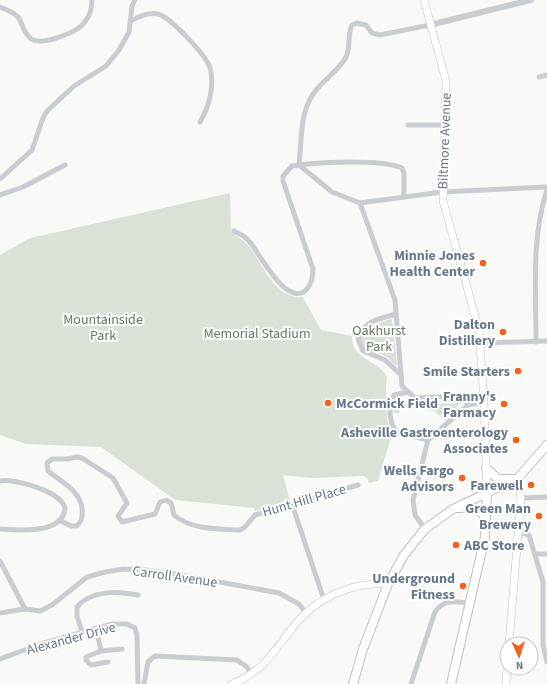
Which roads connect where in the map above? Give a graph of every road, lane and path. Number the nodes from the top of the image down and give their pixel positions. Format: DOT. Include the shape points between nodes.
graph roads {
  1 [pos="92,0"];
  2 [pos="134,0"];
  3 [pos="424,0"];
  4 [pos="531,0"];
  5 [pos="0,7"];
  6 [pos="131,21"];
  7 [pos="430,24"];
  8 [pos="547,75"];
  9 [pos="539,77"];
  10 [pos="200,122"];
  11 [pos="445,124"];
  12 [pos="408,125"];
  13 [pos="65,165"];
  14 [pos="299,165"];
  15 [pos="0,178"];
  16 [pos="547,187"];
  17 [pos="547,190"];
  18 [pos="442,192"];
  19 [pos="0,195"];
  20 [pos="404,196"];
  21 [pos="360,203"];
  22 [pos="234,230"];
  23 [pos="396,314"];
  24 [pos="547,341"];
  25 [pos="536,342"];
  26 [pos="480,343"];
  27 [pos="400,374"];
  28 [pos="408,392"];
  29 [pos="484,402"];
  30 [pos="468,405"];
  31 [pos="428,440"];
  32 [pos="547,445"];
  33 [pos="486,468"];
  34 [pos="518,478"];
  35 [pos="0,481"];
  36 [pos="358,485"];
  37 [pos="487,492"];
  38 [pos="547,497"];
  39 [pos="521,498"];
  40 [pos="292,504"];
  41 [pos="453,509"];
  42 [pos="59,520"];
  43 [pos="486,522"];
  44 [pos="0,529"];
  45 [pos="425,529"];
  46 [pos="519,532"];
  47 [pos="535,554"];
  48 [pos="547,554"];
  49 [pos="0,561"];
  50 [pos="388,584"];
  51 [pos="138,595"];
  52 [pos="324,600"];
  53 [pos="470,603"];
  54 [pos="25,610"];
  55 [pos="0,613"];
  56 [pos="306,613"];
  57 [pos="96,628"];
  58 [pos="82,632"];
  59 [pos="510,636"];
  60 [pos="122,649"];
  61 [pos="102,652"];
  62 [pos="0,659"];
  63 [pos="108,662"];
  64 [pos="547,662"];
  65 [pos="251,675"];
  66 [pos="138,684"];
  67 [pos="144,684"];
  68 [pos="232,684"];
  69 [pos="353,684"];
  70 [pos="412,684"];
  71 [pos="451,684"];
  1 -- 5 [label="street" via="92,9 84,24 52,40 40,42 31,39 19,18"];
  2 -- 6 [label="street"];
  3 -- 7 [label="main road, Biltmore Avenue"];
  4 -- 7 [label="street"];
  6 -- 10 [label="street" via="139,16 158,14 167,19 207,59 211,76 210,99"];
  6 -- 15 [label="street" via="129,32 115,56 106,66 74,86 47,111 32,150"];
  7 -- 11 [label="main road, Biltmore Avenue" via="446,81"];
  7 -- 14 [label="street" via="380,35 372,33 366,25 352,25 345,59 316,90 305,110"];
  8 -- 9 [label="street"];
  11 -- 12 [label="street"];
  11 -- 18 [label="main road, Biltmore Avenue"];
  13 -- 19 [label="street" via="23,187"];
  14 -- 20 [label="street" via="396,165 402,168 404,173"];
  14 -- 21 [label="street" via="332,192"];
  14 -- 22 [label="street" via="288,168 283,181 313,269 313,276 307,289 299,293 289,292 279,284 250,242"];
  16 -- 18 [label="street"];
  17 -- 25 [label="street" via="538,229"];
  18 -- 20 [label="street"];
  18 -- 26 [label="main road, Biltmore Avenue" via="479,330"];
  20 -- 21 [label="street"];
  21 -- 23 [label="street" via="395,300"];
  23 -- 27 [label="street"];
  23 -- 27 [label="street" via="372,321 361,329 358,339 363,351 385,360"];
  24 -- 25 [label="street"];
  25 -- 26 [label="street"];
  26 -- 29 [label="main road, Biltmore Avenue"];
  27 -- 28 [label="street" via="402,386"];
  28 -- 30 [label="street" via="415,398 461,397"];
  28 -- 31 [label="street" via="394,395 390,407 391,424 396,432"];
  29 -- 30 [label="street"];
  29 -- 33 [label="main road, Biltmore Avenue"];
  30 -- 31 [label="street"];
  31 -- 45 [label="street" via="413,500 415,515"];
  32 -- 34 [label="main road"];
  33 -- 34 [label="main road" via="498,479"];
  33 -- 37 [label="main road, Biltmore Avenue"];
  34 -- 37 [label="main road"];
  34 -- 39 [label="main road"];
  35 -- 42 [label="street" via="39,488 58,497 65,508"];
  36 -- 40 [label="street, Hunt Hill Place"];
  37 -- 41 [label="main road"];
  37 -- 43 [label="main road, Biltmore Avenue"];
  38 -- 39 [label="street"];
  39 -- 46 [label="main road"];
  40 -- 42 [label="street, Hunt Hill Place" via="255,515 240,530 193,526 176,517 171,503 164,500 159,504 155,514 122,522 118,516 127,503 115,480 77,457 50,459 47,463 48,471 70,488 81,504 82,516 77,526"];
  40 -- 52 [label="street"];
  41 -- 43 [label="main road" via="475,507 483,512"];
  41 -- 45 [label="main road"];
  42 -- 44 [label="street" via="51,526 38,529"];
  43 -- 53 [label="main road, Biltmore Avenue"];
  45 -- 50 [label="main road" via="404,555"];
  46 -- 47 [label="street" via="529,535"];
  46 -- 59 [label="main road"];
  47 -- 48 [label="street"];
  47 -- 64 [label="street" via="543,582 543,645"];
  49 -- 54 [label="street"];
  50 -- 52 [label="main road" via="360,585"];
  50 -- 69 [label="main road" via="363,649"];
  51 -- 58 [label="street" via="111,593 84,599 77,607"];
  52 -- 56 [label="main road"];
  53 -- 70 [label="street" via="446,602 435,612"];
  53 -- 71 [label="main road, Biltmore Avenue"];
  54 -- 55 [label="street, Carroll Avenue"];
  54 -- 56 [label="street, Carroll Avenue" via="40,611 52,605 87,577 124,569 279,592 299,604"];
  56 -- 65 [label="main road" via="269,660"];
  57 -- 58 [label="street, Alexander Drive"];
  57 -- 61 [label="street"];
  57 -- 66 [label="street, Alexander Drive" via="112,624 127,624 135,628"];
  58 -- 62 [label="street, Alexander Drive"];
  60 -- 61 [label="street"];
  61 -- 63 [label="street" via="90,654 86,660 91,665"];
  65 -- 67 [label="street" via="247,667 237,660 155,656 148,662"];
  65 -- 68 [label="main road"];
}
